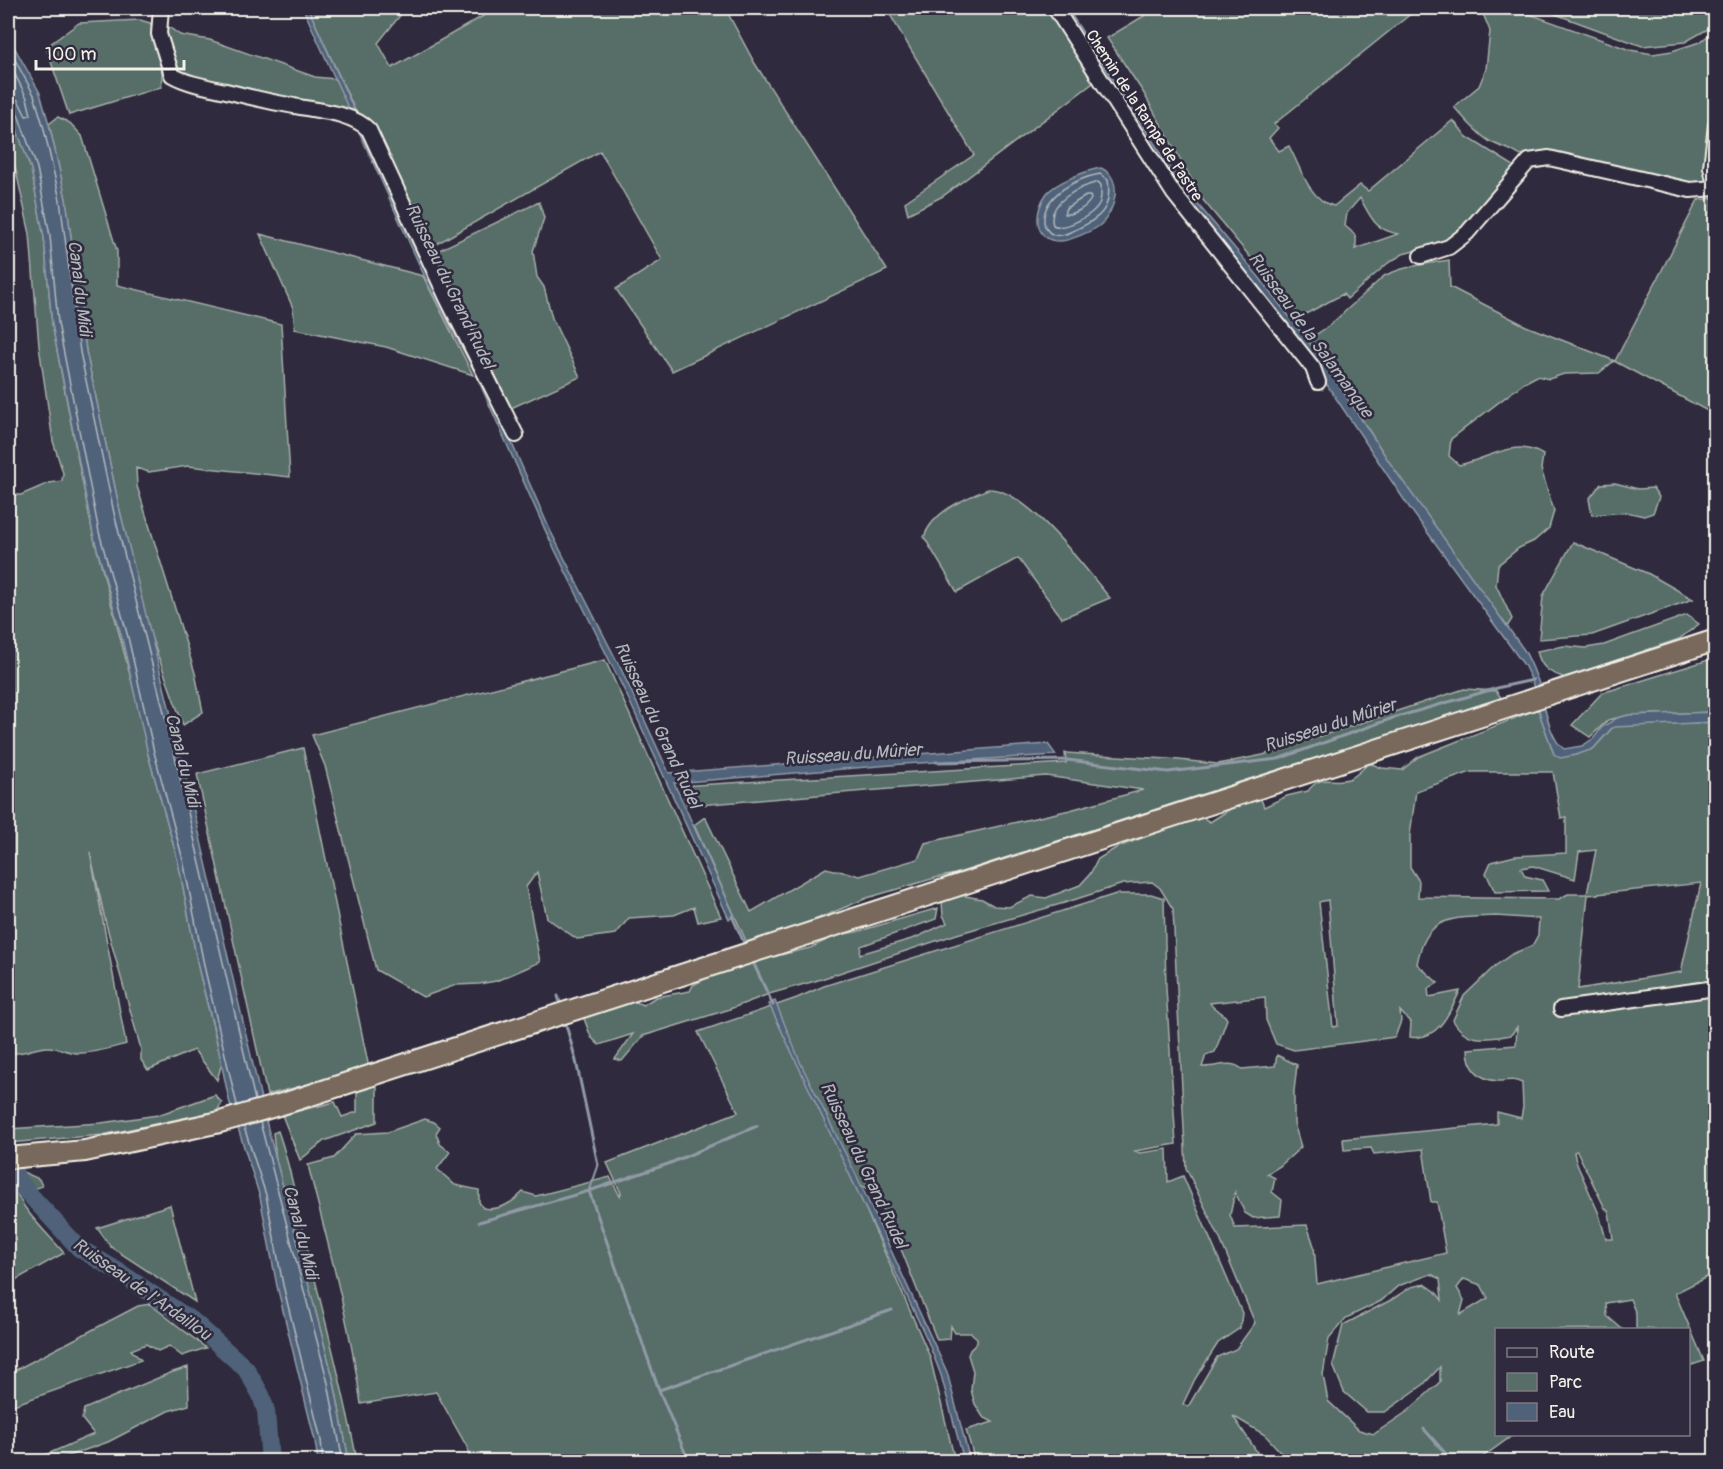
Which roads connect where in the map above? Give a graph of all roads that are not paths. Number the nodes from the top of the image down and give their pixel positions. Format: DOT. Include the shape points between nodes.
graph roads {
  1 [pos="161,8"];
  2 [pos="1055,8"];
  3 [pos="1716,125"];
  4 [pos="1715,189"];
  5 [pos="1421,256"];
  6 [pos="1318,382"];
  7 [pos="516,435"];
  8 [pos="1716,640"];
  9 [pos="1716,988"];
  10 [pos="1561,1009"];
  11 [pos="13,1154"];
  1 -- 7 [label="street" via="159,34 172,75 364,125 374,138 447,298"];
  2 -- 6 [label="street, Chemin de la Rampe de Pastre" via="1174,194 1313,368"];
  3 -- 4 [label="street" via="1712,141"];
  4 -- 5 [label="street" via="1690,190 1538,158 1529,161 1467,233 1449,247"];
  8 -- 11 [label="highway" via="289,1102 220,1122 129,1141"];
  9 -- 10 [label="street"];
}
